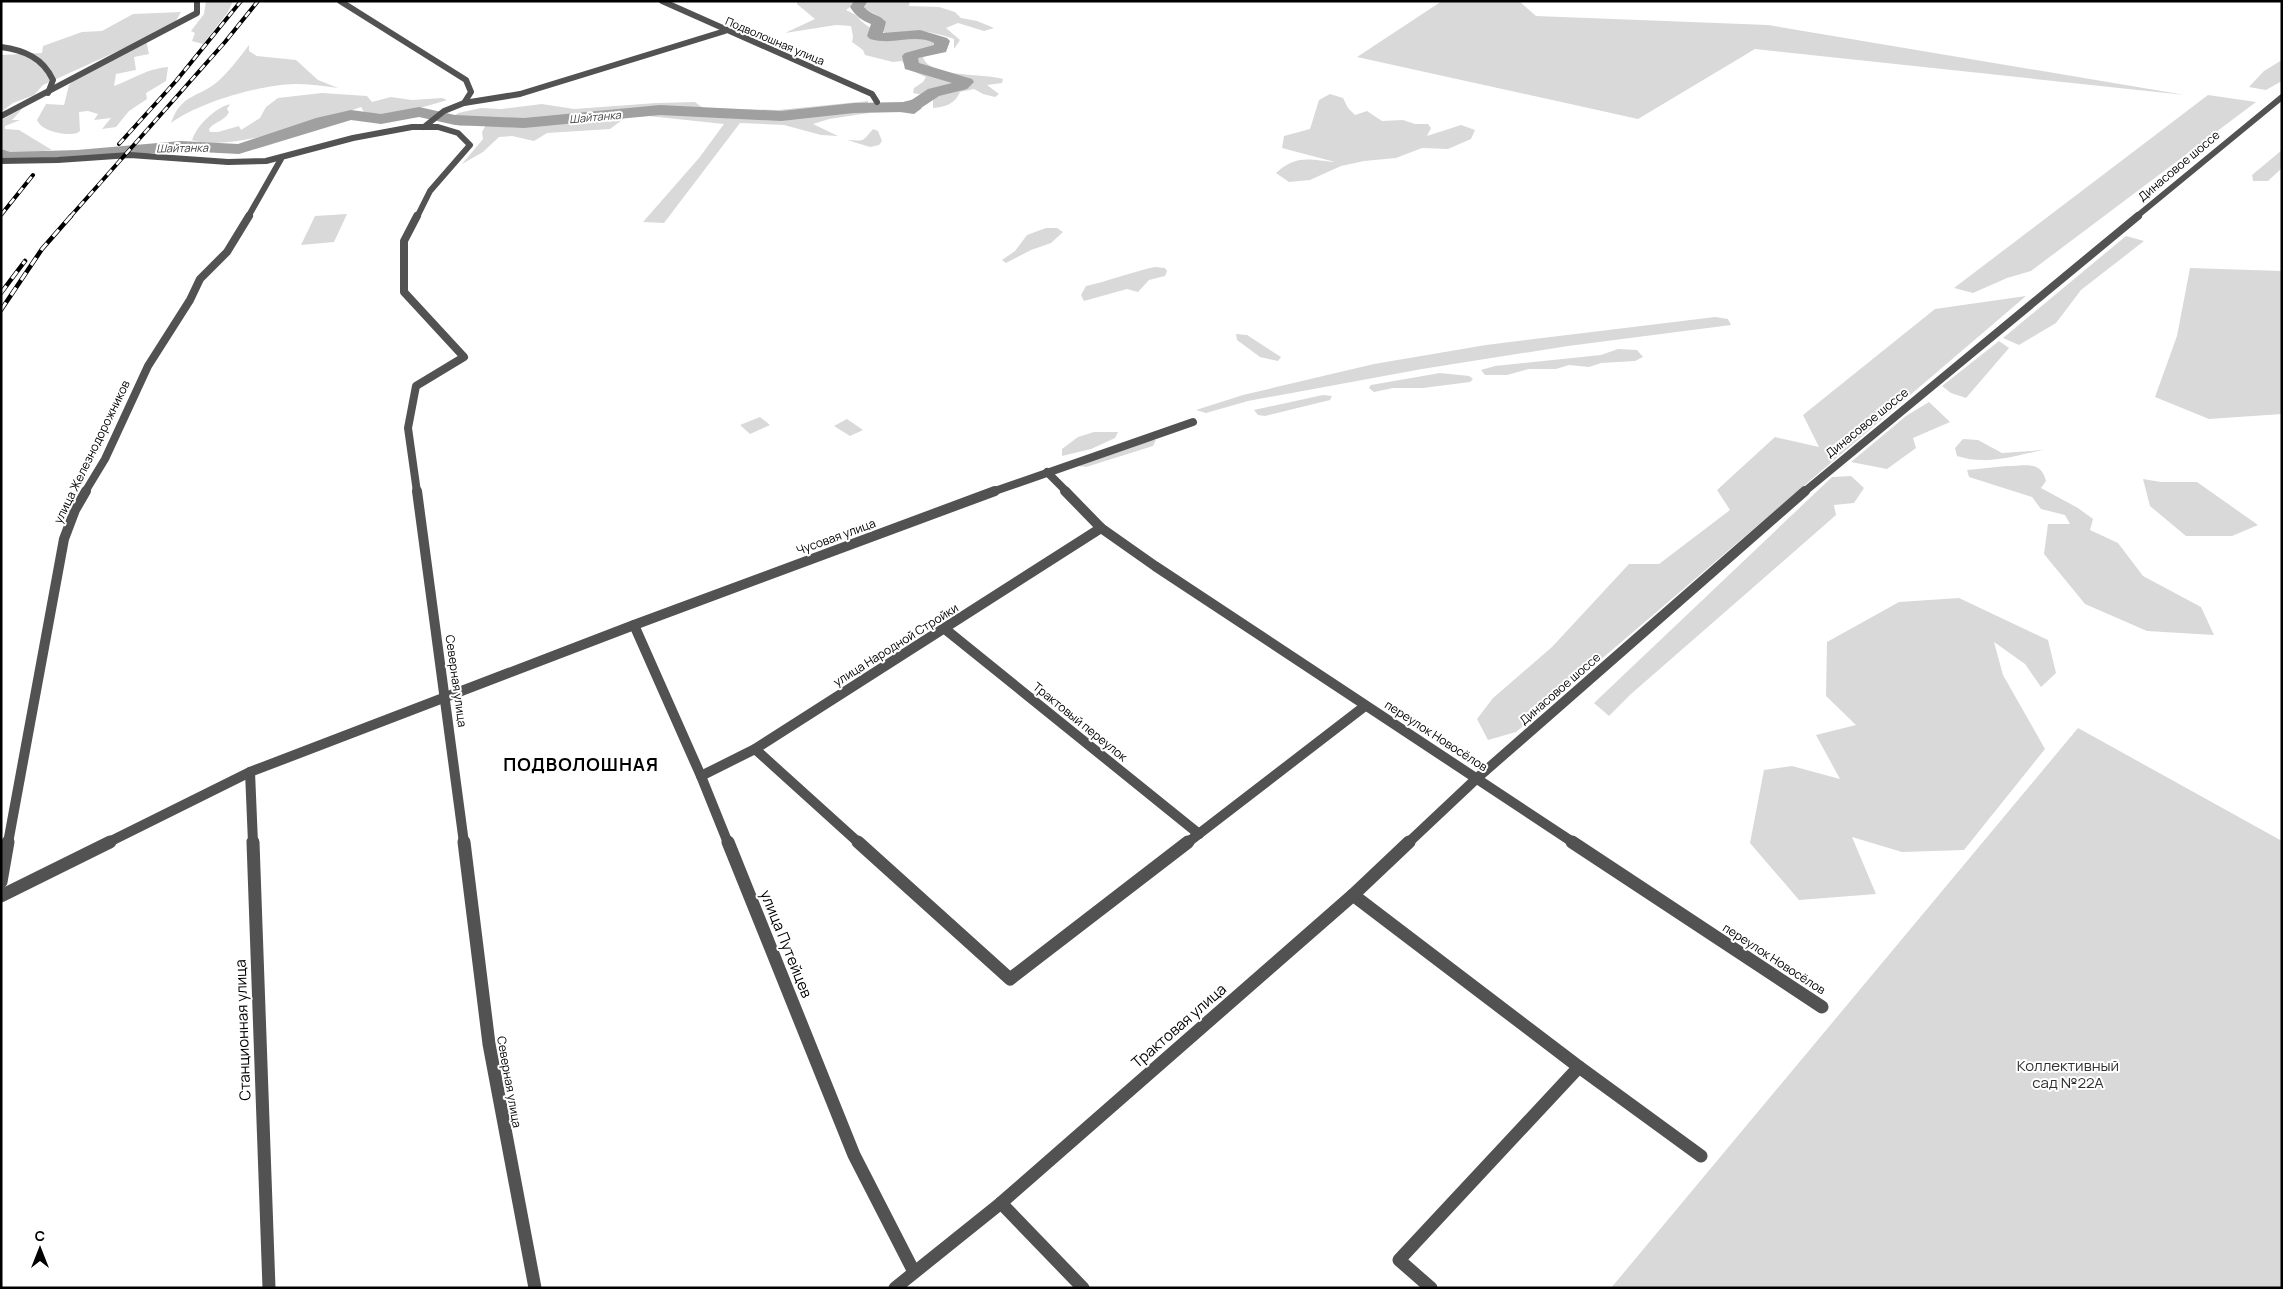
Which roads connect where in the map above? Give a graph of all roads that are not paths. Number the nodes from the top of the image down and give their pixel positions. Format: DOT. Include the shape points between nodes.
graph roads {
  1 [pos="197,1"];
  2 [pos="340,1"];
  3 [pos="662,1"];
  4 [pos="725,30"];
  5 [pos="1,47"];
  6 [pos="48,93"];
  7 [pos="2282,97"];
  8 [pos="877,102"];
  9 [pos="464,103"];
  10 [pos="1,116"];
  11 [pos="424,127"];
  12 [pos="281,159"];
  13 [pos="1,162"];
  14 [pos="1192,422"];
  15 [pos="1047,472"];
  16 [pos="1101,528"];
  17 [pos="634,625"];
  18 [pos="945,629"];
  19 [pos="446,698"];
  20 [pos="1365,706"];
  21 [pos="756,749"];
  22 [pos="250,772"];
  23 [pos="701,776"];
  24 [pos="1476,779"];
  25 [pos="1199,834"];
  26 [pos="1,882"];
  27 [pos="1353,895"];
  28 [pos="1,896"];
  29 [pos="1822,1007"];
  30 [pos="1579,1067"];
  31 [pos="1701,1156"];
  32 [pos="1001,1203"];
  33 [pos="914,1272"];
  34 [pos="269,1288"];
  35 [pos="535,1288"];
  36 [pos="895,1288"];
  37 [pos="1083,1288"];
  38 [pos="1431,1288"];
  1 -- 6 [label="street" via="197,13"];
  2 -- 9 [label="street" via="466,80 472,91"];
  3 -- 4 [label="street, Подволошная улица"];
  4 -- 8 [label="street, Подволошная улица" via="872,94"];
  4 -- 9 [label="street" via="520,94"];
  5 -- 6 [label="street" via="40,60 49,69 53,80"];
  6 -- 10 [label="street"];
  7 -- 24 [label="street, Динасовое шоссе" via="1835,465"];
  9 -- 11 [label="street" via="440,114"];
  11 -- 12 [label="street" via="385,131"];
  11 -- 19 [label="street, Северная улица" via="460,133 470,145 430,191 404,241 404,292 464,357 416,386 408,428"];
  12 -- 13 [label="street" via="230,161 129,155"];
  12 -- 26 [label="street, улица Железнодорожников" via="237,237 200,279 148,366 68,527"];
  14 -- 15 [label="street, Чусовая улица"];
  15 -- 16 [label="street, переулок Новосёлов"];
  15 -- 17 [label="street, Чусовая улица"];
  16 -- 18 [label="street, улица Народной Стройки"];
  16 -- 20 [label="street, переулок Новосёлов"];
  17 -- 19 [label="street, Чусовая улица"];
  17 -- 23 [label="street, улица Путейцев"];
  18 -- 21 [label="street, улица Народной Стройки"];
  18 -- 25 [label="street, Трактовый переулок"];
  19 -- 22 [label="street, Чусовая улица"];
  19 -- 35 [label="street, Северная улица" via="489,1044"];
  20 -- 24 [label="street, переулок Новосёлов"];
  20 -- 25 [label="street"];
  21 -- 23 [label="street, улица Народной Стройки"];
  21 -- 25 [label="street" via="1010,979"];
  22 -- 28 [label="street, Чусовая улица"];
  22 -- 34 [label="street, Станционная улица"];
  23 -- 33 [label="street, улица Путейцев" via="854,1155"];
  24 -- 27 [label="street, Трактовая улица"];
  24 -- 29 [label="street, переулок Новосёлов"];
  27 -- 30 [label="street"];
  27 -- 32 [label="street, Трактовая улица"];
  30 -- 31 [label="street"];
  30 -- 38 [label="street" via="1399,1260"];
  32 -- 33 [label="street, Трактовая улица"];
  32 -- 37 [label="street"];
  33 -- 36 [label="street, Трактовая улица"];
}
